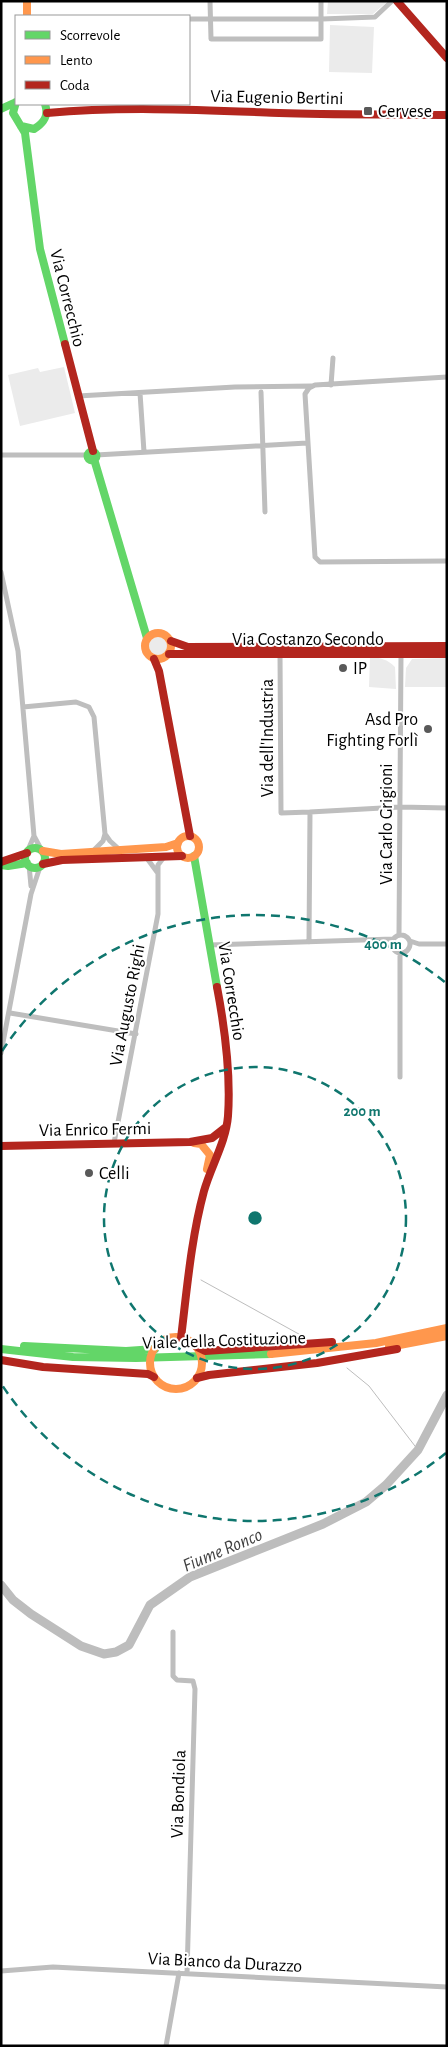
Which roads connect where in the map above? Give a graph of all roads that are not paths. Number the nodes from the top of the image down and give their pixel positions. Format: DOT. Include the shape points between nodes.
graph roads {
  1 [pos="28,1"];
  2 [pos="210,1"];
  3 [pos="321,1"];
  4 [pos="392,1"];
  5 [pos="396,1"];
  6 [pos="27,15"];
  7 [pos="190,19"];
  8 [pos="210,19"];
  9 [pos="322,19"];
  10 [pos="447,58"];
  11 [pos="15,102"];
  12 [pos="15,104"];
  13 [pos="45,105"];
  14 [pos="171,107"];
  15 [pos="1,109"];
  16 [pos="1,113"];
  17 [pos="47,113"];
  18 [pos="447,115"];
  19 [pos="14,119"];
  20 [pos="20,126"];
  21 [pos="34,128"];
  22 [pos="28,150"];
  23 [pos="333,358"];
  24 [pos="447,376"];
  25 [pos="330,385"];
  26 [pos="313,386"];
  27 [pos="140,392"];
  28 [pos="261,392"];
  29 [pos="78,396"];
  30 [pos="307,443"];
  31 [pos="263,446"];
  32 [pos="144,452"];
  33 [pos="92,455"];
  34 [pos="1,456"];
  35 [pos="265,512"];
  36 [pos="447,561"];
  37 [pos="1,572"];
  38 [pos="142,618"];
  39 [pos="163,634"];
  40 [pos="147,638"];
  41 [pos="171,641"];
  42 [pos="447,646"];
  43 [pos="280,653"];
  44 [pos="447,654"];
  45 [pos="401,655"];
  46 [pos="167,656"];
  47 [pos="154,659"];
  48 [pos="159,671"];
  49 [pos="23,707"];
  50 [pos="400,808"];
  51 [pos="447,808"];
  52 [pos="310,812"];
  53 [pos="105,834"];
  54 [pos="34,836"];
  55 [pos="190,836"];
  56 [pos="178,843"];
  57 [pos="42,850"];
  58 [pos="120,850"];
  59 [pos="28,851"];
  60 [pos="92,852"];
  61 [pos="166,855"];
  62 [pos="145,856"];
  63 [pos="182,856"];
  64 [pos="194,856"];
  65 [pos="1,863"];
  66 [pos="28,864"];
  67 [pos="42,865"];
  68 [pos="157,873"];
  69 [pos="31,894"];
  70 [pos="399,934"];
  71 [pos="393,939"];
  72 [pos="410,940"];
  73 [pos="309,942"];
  74 [pos="447,944"];
  75 [pos="210,945"];
  76 [pos="400,953"];
  77 [pos="10,1013"];
  78 [pos="136,1034"];
  79 [pos="1,1053"];
  80 [pos="400,1077"];
  81 [pos="226,1128"];
  82 [pos="190,1142"];
  83 [pos="114,1143"];
  84 [pos="1,1146"];
  85 [pos="204,1191"];
  86 [pos="447,1328"];
  87 [pos="447,1336"];
  88 [pos="181,1338"];
  89 [pos="411,1340"];
  90 [pos="1,1345"];
  91 [pos="197,1347"];
  92 [pos="1,1349"];
  93 [pos="155,1349"];
  94 [pos="1,1356"];
  95 [pos="1,1360"];
  96 [pos="137,1362"];
  97 [pos="221,1364"];
  98 [pos="154,1377"];
  99 [pos="198,1378"];
  100 [pos="172,1632"];
  101 [pos="1,1971"];
  102 [pos="179,1973"];
  103 [pos="187,1974"];
  104 [pos="447,1986"];
  105 [pos="166,2046"];
  1 -- 6 [label="main road"];
  2 -- 8 [label="street"];
  3 -- 9 [label="street"];
  4 -- 9 [label="street" via="375,17"];
  5 -- 10 [label="main road"];
  7 -- 8 [label="street"];
  8 -- 9 [label="street"];
  8 -- 9 [label="street" via="211,39 321,39"];
  11 -- 15 [label="main road"];
  12 -- 19 [label="main road"];
  13 -- 17 [label="main road"];
  14 -- 17 [label="main road, Via Eugenio Bertini"];
  14 -- 18 [label="main road, Via Eugenio Bertini" via="294,114"];
  16 -- 19 [label="main road"];
  17 -- 21 [label="main road" via="43,123"];
  19 -- 20 [label="main road"];
  20 -- 21 [label="main road"];
  20 -- 22 [label="main road" via="25,132"];
  21 -- 22 [label="main road"];
  22 -- 29 [label="main road, Via Correcchio" via="40,249"];
  23 -- 25 [label="street"];
  24 -- 25 [label="street"];
  25 -- 26 [label="street"];
  26 -- 27 [label="street"];
  26 -- 30 [label="street" via="305,394"];
  27 -- 29 [label="street"];
  27 -- 32 [label="street"];
  28 -- 31 [label="street"];
  29 -- 33 [label="main road, Via Correcchio"];
  30 -- 31 [label="street"];
  30 -- 36 [label="street" via="315,557 320,562"];
  31 -- 32 [label="street"];
  31 -- 35 [label="street"];
  32 -- 33 [label="street"];
  33 -- 34 [label="street"];
  33 -- 38 [label="main road, Via Correcchio"];
  37 -- 49 [label="street" via="16,634"];
  38 -- 39 [label="main road"];
  38 -- 40 [label="main road"];
  39 -- 40 [label="main road" via="154,633"];
  39 -- 41 [label="main road"];
  40 -- 47 [label="main road" via="145,650"];
  41 -- 42 [label="main road, Via Costanzo Secondo" via="188,647"];
  41 -- 46 [label="main road"];
  43 -- 45 [label="main road, Via Costanzo Secondo"];
  43 -- 46 [label="main road, Via Costanzo Secondo"];
  43 -- 52 [label="street, Via dell'Industria" via="281,813"];
  44 -- 45 [label="main road, Via Costanzo Secondo"];
  45 -- 50 [label="street, Via Carlo Grigioni"];
  46 -- 47 [label="main road"];
  46 -- 48 [label="main road"];
  47 -- 48 [label="main road, Via Correcchio"];
  48 -- 55 [label="main road, Via Correcchio"];
  49 -- 53 [label="street" via="76,702 89,707 94,717"];
  49 -- 54 [label="street"];
  50 -- 51 [label="street"];
  50 -- 52 [label="street"];
  50 -- 70 [label="street, Via Carlo Grigioni"];
  52 -- 73 [label="street"];
  53 -- 58 [label="street"];
  53 -- 60 [label="street"];
  54 -- 57 [label="street"];
  54 -- 59 [label="street"];
  55 -- 56 [label="main road"];
  55 -- 64 [label="main road, Via Correcchio" via="198,843"];
  56 -- 58 [label="main road" via="166,847"];
  56 -- 63 [label="main road"];
  57 -- 59 [label="main road" via="35,847"];
  57 -- 60 [label="main road" via="61,854"];
  57 -- 67 [label="main road" via="45,859"];
  58 -- 60 [label="main road"];
  59 -- 65 [label="main road"];
  59 -- 66 [label="main road"];
  61 -- 62 [label="main road"];
  61 -- 63 [label="main road"];
  61 -- 68 [label="street, Via Augusto Righi" via="158,865"];
  62 -- 67 [label="main road" via="62,860"];
  62 -- 68 [label="street"];
  63 -- 64 [label="main road"];
  64 -- 75 [label="main road, Via Correcchio"];
  65 -- 66 [label="main road"];
  66 -- 67 [label="main road" via="34,868"];
  66 -- 69 [label="street"];
  67 -- 69 [label="street"];
  68 -- 78 [label="street, Via Augusto Righi" via="158,914"];
  69 -- 77 [label="street"];
  70 -- 71 [label="street"];
  70 -- 72 [label="street"];
  71 -- 73 [label="street"];
  71 -- 76 [label="street" via="392,946"];
  72 -- 74 [label="street" via="419,944"];
  72 -- 76 [label="street" via="408,950"];
  73 -- 75 [label="street"];
  75 -- 81 [label="main road, Via Correcchio" via="226,1035"];
  76 -- 80 [label="street"];
  77 -- 78 [label="street"];
  77 -- 79 [label="street"];
  78 -- 83 [label="street, Via Augusto Righi"];
  81 -- 82 [label="main road, Via Enrico Fermi" via="212,1138"];
  81 -- 85 [label="main road"];
  82 -- 83 [label="main road, Via Enrico Fermi"];
  82 -- 85 [label="main road" via="201,1144 210,1155"];
  83 -- 84 [label="main road, Via Enrico Fermi"];
  85 -- 88 [label="main road" via="189,1270"];
  86 -- 89 [label="main road, Viale della Costituzione"];
  87 -- 89 [label="main road, Viale della Costituzione"];
  88 -- 91 [label="main road"];
  88 -- 93 [label="main road" via="166,1339"];
  89 -- 91 [label="main road" via="205,1351"];
  89 -- 96 [label="main road, Viale della Costituzione" via="211,1361"];
  89 -- 97 [label="main road, Viale della Costituzione" via="315,1357"];
  89 -- 99 [label="main road" via="404,1348 345,1359"];
  90 -- 93 [label="main road" via="126,1352"];
  91 -- 99 [label="main road" via="202,1363"];
  92 -- 96 [label="main road, Viale della Costituzione"];
  93 -- 98 [label="main road" via="150,1363"];
  94 -- 96 [label="main road, Viale della Costituzione" via="75,1363"];
  95 -- 98 [label="main road"];
  98 -- 99 [label="main road" via="165,1387 179,1389"];
  100 -- 103 [label="street, Via Bondiola" via="173,1676 177,1680 193,1681 195,1689"];
  101 -- 102 [label="street, Via Bianco da Durazzo" via="53,1967"];
  102 -- 103 [label="street, Via Bianco da Durazzo"];
  102 -- 105 [label="street"];
  103 -- 104 [label="street, Via Bianco da Durazzo"];
}
